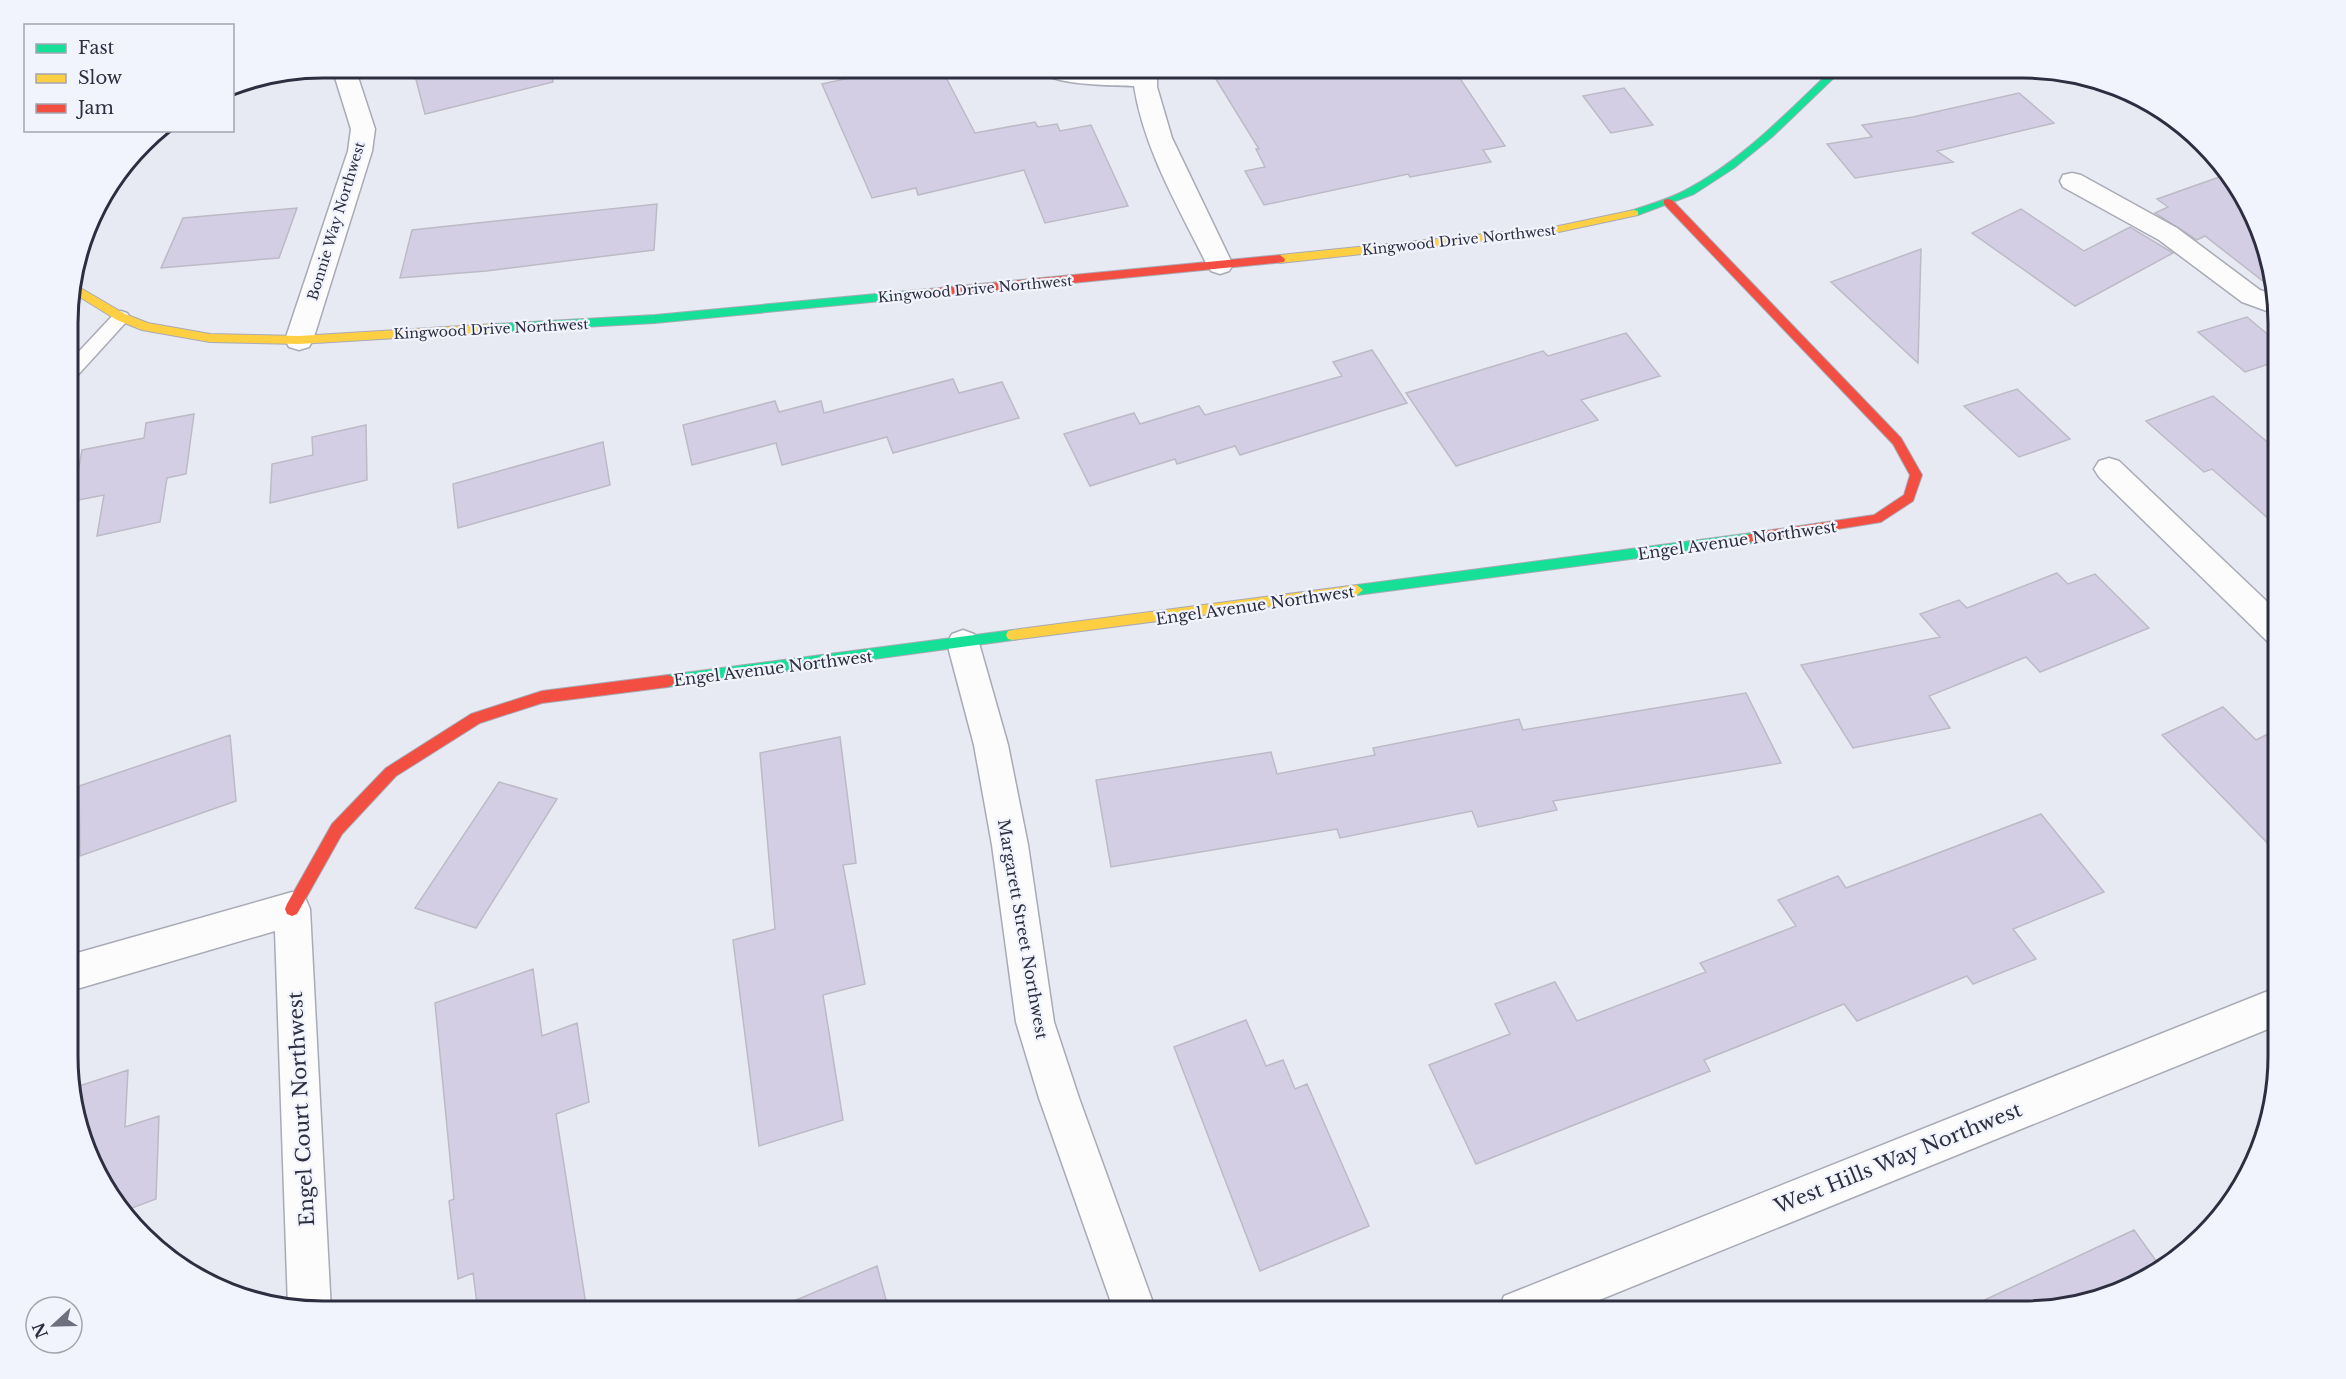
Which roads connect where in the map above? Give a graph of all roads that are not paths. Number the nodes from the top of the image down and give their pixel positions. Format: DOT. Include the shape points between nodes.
graph roads {
  1 [pos="347,78"];
  2 [pos="1145,78"];
  3 [pos="1828,78"];
  4 [pos="2072,181"];
  5 [pos="1668,202"];
  6 [pos="1220,266"];
  7 [pos="80,293"];
  8 [pos="2267,302"];
  9 [pos="121,317"];
  10 [pos="298,339"];
  11 [pos="78,363"];
  12 [pos="2109,469"];
  13 [pos="2268,622"];
  14 [pos="963,644"];
  15 [pos="292,909"];
  16 [pos="78,971"];
  17 [pos="2268,1010"];
  18 [pos="310,1300"];
  19 [pos="1131,1301"];
  20 [pos="1544,1301"];
  1 -- 10 [label="street, Bonnie Way Northwest" via="363,129 360,151"];
  2 -- 6 [label="street" via="1163,146"];
  3 -- 5 [label="street, Kingwood Drive Northwest" via="1741,158"];
  4 -- 8 [label="street" via="2168,234 2251,296"];
  5 -- 6 [label="street, Kingwood Drive Northwest" via="1554,230"];
  5 -- 14 [label="street, Engel Avenue Northwest" via="1897,441 1916,475 1909,498 1877,519 1817,530"];
  6 -- 10 [label="street, Kingwood Drive Northwest" via="655,319"];
  7 -- 9 [label="street, Kingwood Drive Northwest"];
  9 -- 10 [label="street, Kingwood Drive Northwest" via="146,327 210,338"];
  9 -- 11 [label="lane"];
  12 -- 13 [label="street"];
  14 -- 15 [label="street, Engel Avenue Northwest" via="542,698 476,718 391,772 337,829"];
  14 -- 19 [label="street, Margarett Street Northwest" via="991,745 1010,845 1035,1022"];
  15 -- 16 [label="street"];
  15 -- 18 [label="street, Engel Court Northwest"];
  17 -- 20 [label="street, West Hills Way Northwest"];
}
